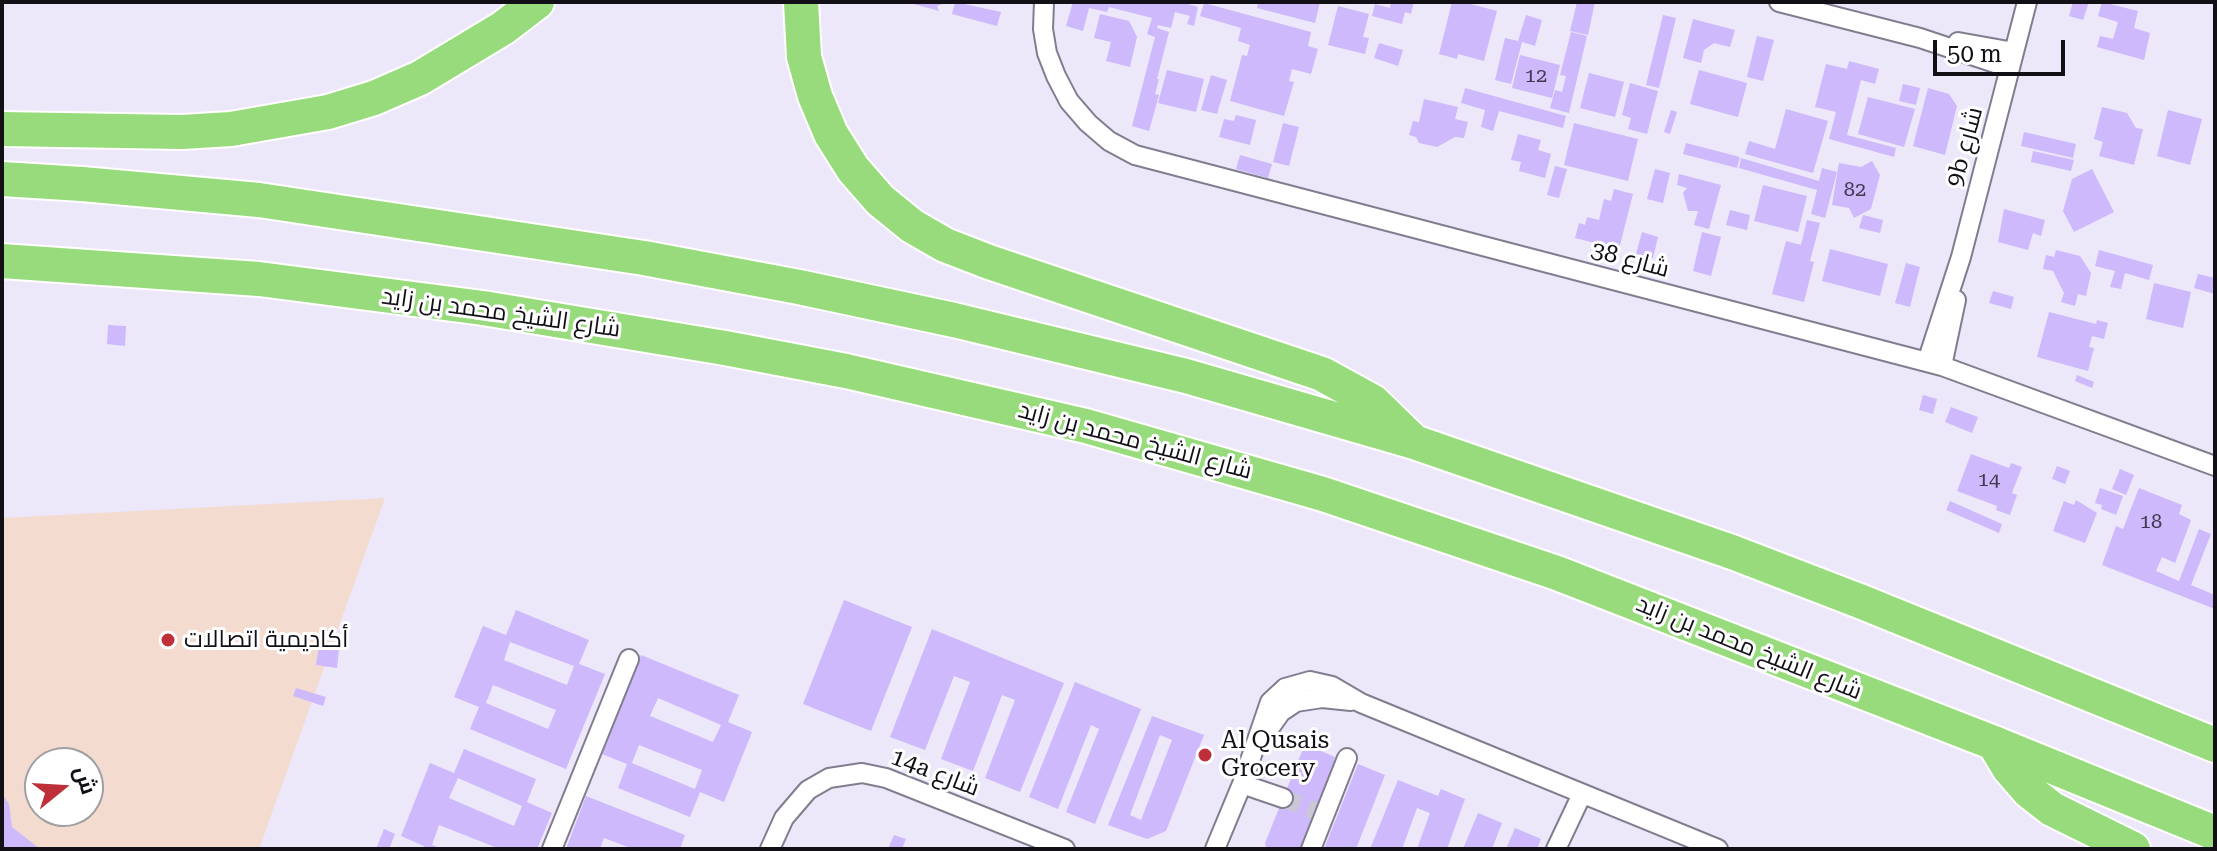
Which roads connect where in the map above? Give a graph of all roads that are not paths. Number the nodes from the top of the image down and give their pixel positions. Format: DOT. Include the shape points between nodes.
graph roads {
  1 [pos="537,2"];
  2 [pos="801,2"];
  3 [pos="1044,2"];
  4 [pos="1779,2"];
  5 [pos="2027,2"];
  6 [pos="2012,60"];
  7 [pos="2,129"];
  8 [pos="2,179"];
  9 [pos="2,261"];
  10 [pos="1935,364"];
  11 [pos="1414,442"];
  12 [pos="2214,463"];
  13 [pos="629,659"];
  14 [pos="1994,743"];
  15 [pos="2215,745"];
  16 [pos="1347,758"];
  17 [pos="1242,784"];
  18 [pos="1582,794"];
  19 [pos="1283,798"];
  20 [pos="2215,833"];
  21 [pos="552,849"];
  22 [pos="770,849"];
  23 [pos="1065,849"];
  24 [pos="1215,849"];
  25 [pos="1311,849"];
  26 [pos="1556,849"];
  27 [pos="1718,849"];
  28 [pos="2133,849"];
  1 -- 7 [label="highway" via="420,78 328,112 243,128 182,132"];
  2 -- 11 [label="highway" via="804,57 831,134 880,200 912,226 989,262 1322,374 1373,402"];
  3 -- 10 [label="street, شارع 38" via="1047,53 1069,101 1109,141 1135,155"];
  4 -- 6 [label="street"];
  5 -- 6 [label="street, 9b شارع"];
  6 -- 10 [label="street, 9b شارع"];
  8 -- 11 [label="highway" via="259,200 644,258 954,320 1186,376"];
  9 -- 14 [label="highway, شارع الشيخ محمد بن زايد" via="259,279 483,308 725,348 982,401 1205,459 1441,532"];
  10 -- 12 [label="street, شارع 38"];
  11 -- 15 [label="highway" via="1746,557"];
  13 -- 21 [label="street"];
  14 -- 20 [label="highway, شارع الشيخ محمد بن زايد"];
  14 -- 28 [label="highway" via="2029,791 2052,809"];
  16 -- 25 [label="street" via="1320,813"];
  17 -- 18 [label="street" via="1275,719 1296,702 1338,698"];
  17 -- 19 [label="street"];
  17 -- 24 [label="street"];
  18 -- 26 [label="street"];
  18 -- 27 [label="street"];
  22 -- 23 [label="street, 14a شارع" via="784,818 808,790 829,778 862,773"];
}
